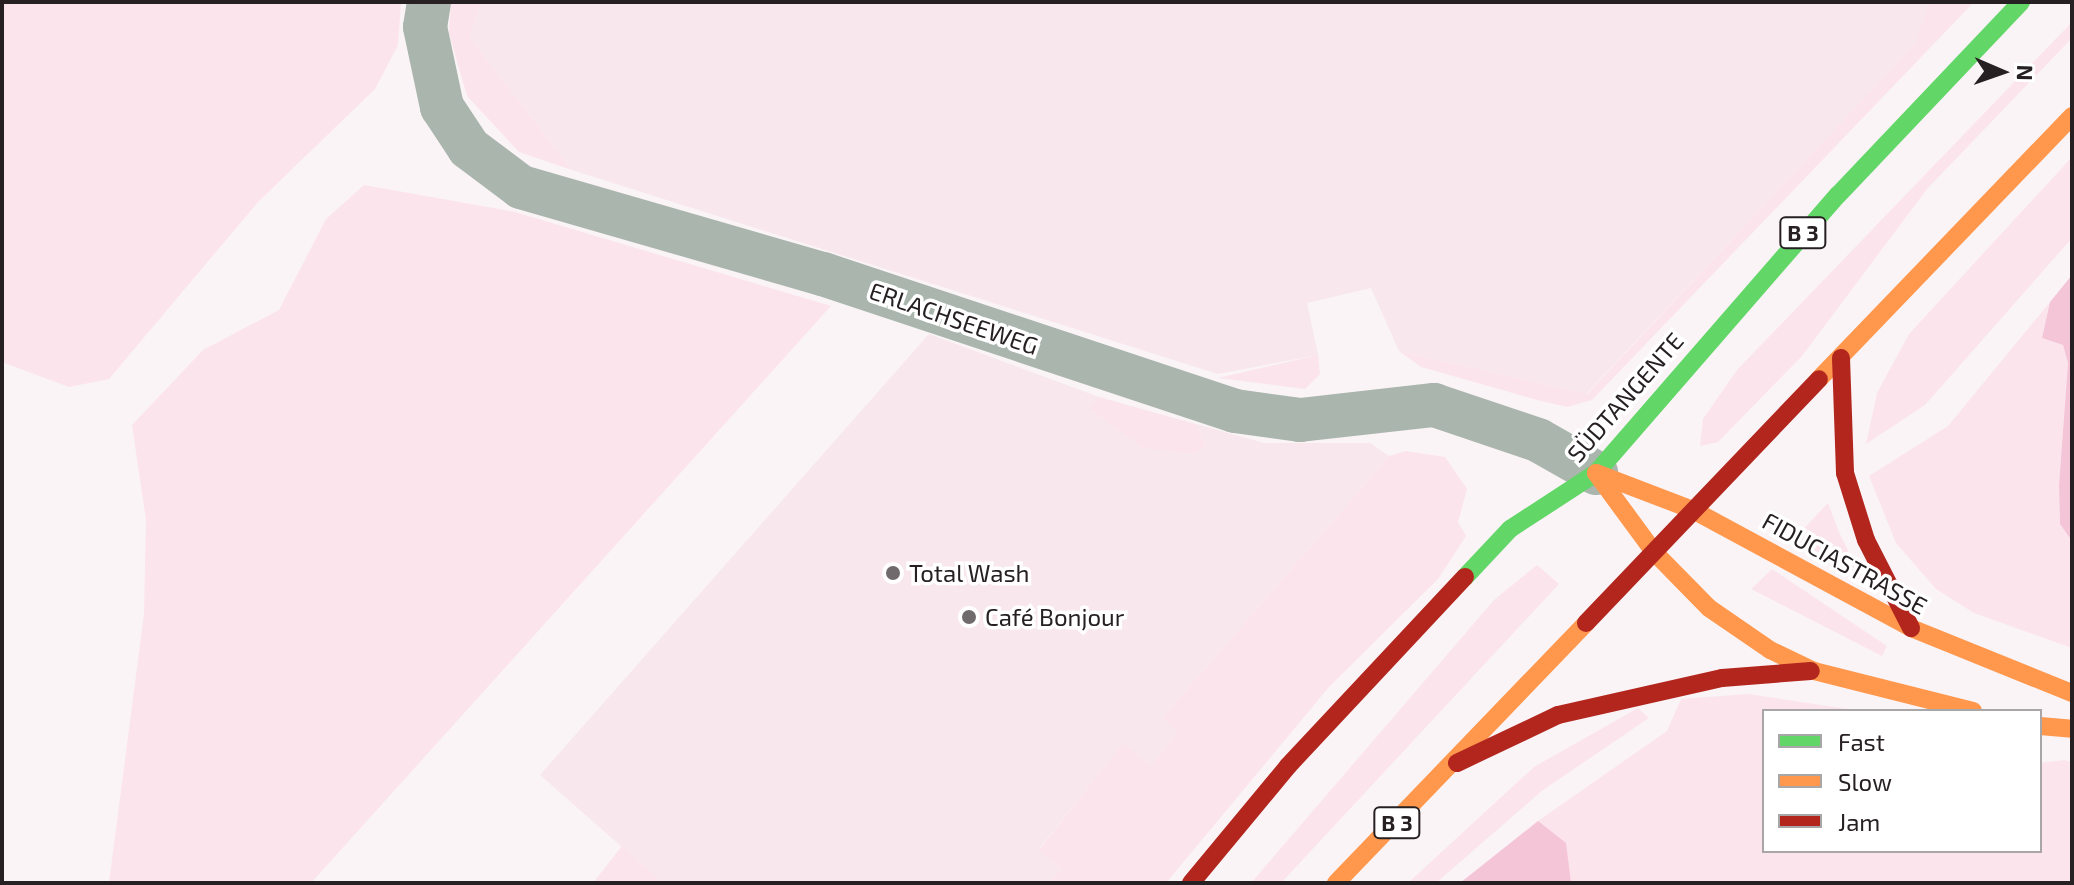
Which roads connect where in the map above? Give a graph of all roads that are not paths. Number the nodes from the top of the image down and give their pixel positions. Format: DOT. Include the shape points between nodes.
graph roads {
  1 [pos="429,2"];
  2 [pos="2021,2"];
  3 [pos="2072,116"];
  4 [pos="1841,358"];
  5 [pos="1596,473"];
  6 [pos="1693,510"];
  7 [pos="1654,552"];
  8 [pos="1911,628"];
  9 [pos="1814,671"];
  10 [pos="2072,693"];
  11 [pos="1965,709"];
  12 [pos="2042,726"];
  13 [pos="2072,729"];
  14 [pos="1457,763"];
  15 [pos="1191,883"];
  16 [pos="1336,883"];
  1 -- 5 [label="street, ERLACHSEEWEG" via="425,27 442,107 469,148 521,187 823,274 1235,411 1300,420 1434,405 1538,440"];
  2 -- 5 [label="main road, SÜDTANGENTE / B 3" via="1827,207"];
  3 -- 4 [label="main road, B 3"];
  4 -- 6 [label="main road, B 3"];
  4 -- 8 [label="main road" via="1845,473 1866,540"];
  5 -- 6 [label="main road, FIDUCIASTRASSE"];
  5 -- 7 [label="main road"];
  5 -- 15 [label="main road, SÜDTANGENTE / B 3" via="1510,529 1288,766"];
  6 -- 7 [label="main road, B 3"];
  6 -- 8 [label="main road, FIDUCIASTRASSE"];
  7 -- 9 [label="main road" via="1736,628"];
  7 -- 14 [label="main road, B 3"];
  8 -- 10 [label="main road, FIDUCIASTRASSE"];
  9 -- 11 [label="main road"];
  9 -- 14 [label="main road" via="1722,678 1558,715"];
  12 -- 13 [label="main road"];
  14 -- 16 [label="main road, B 3"];
}
